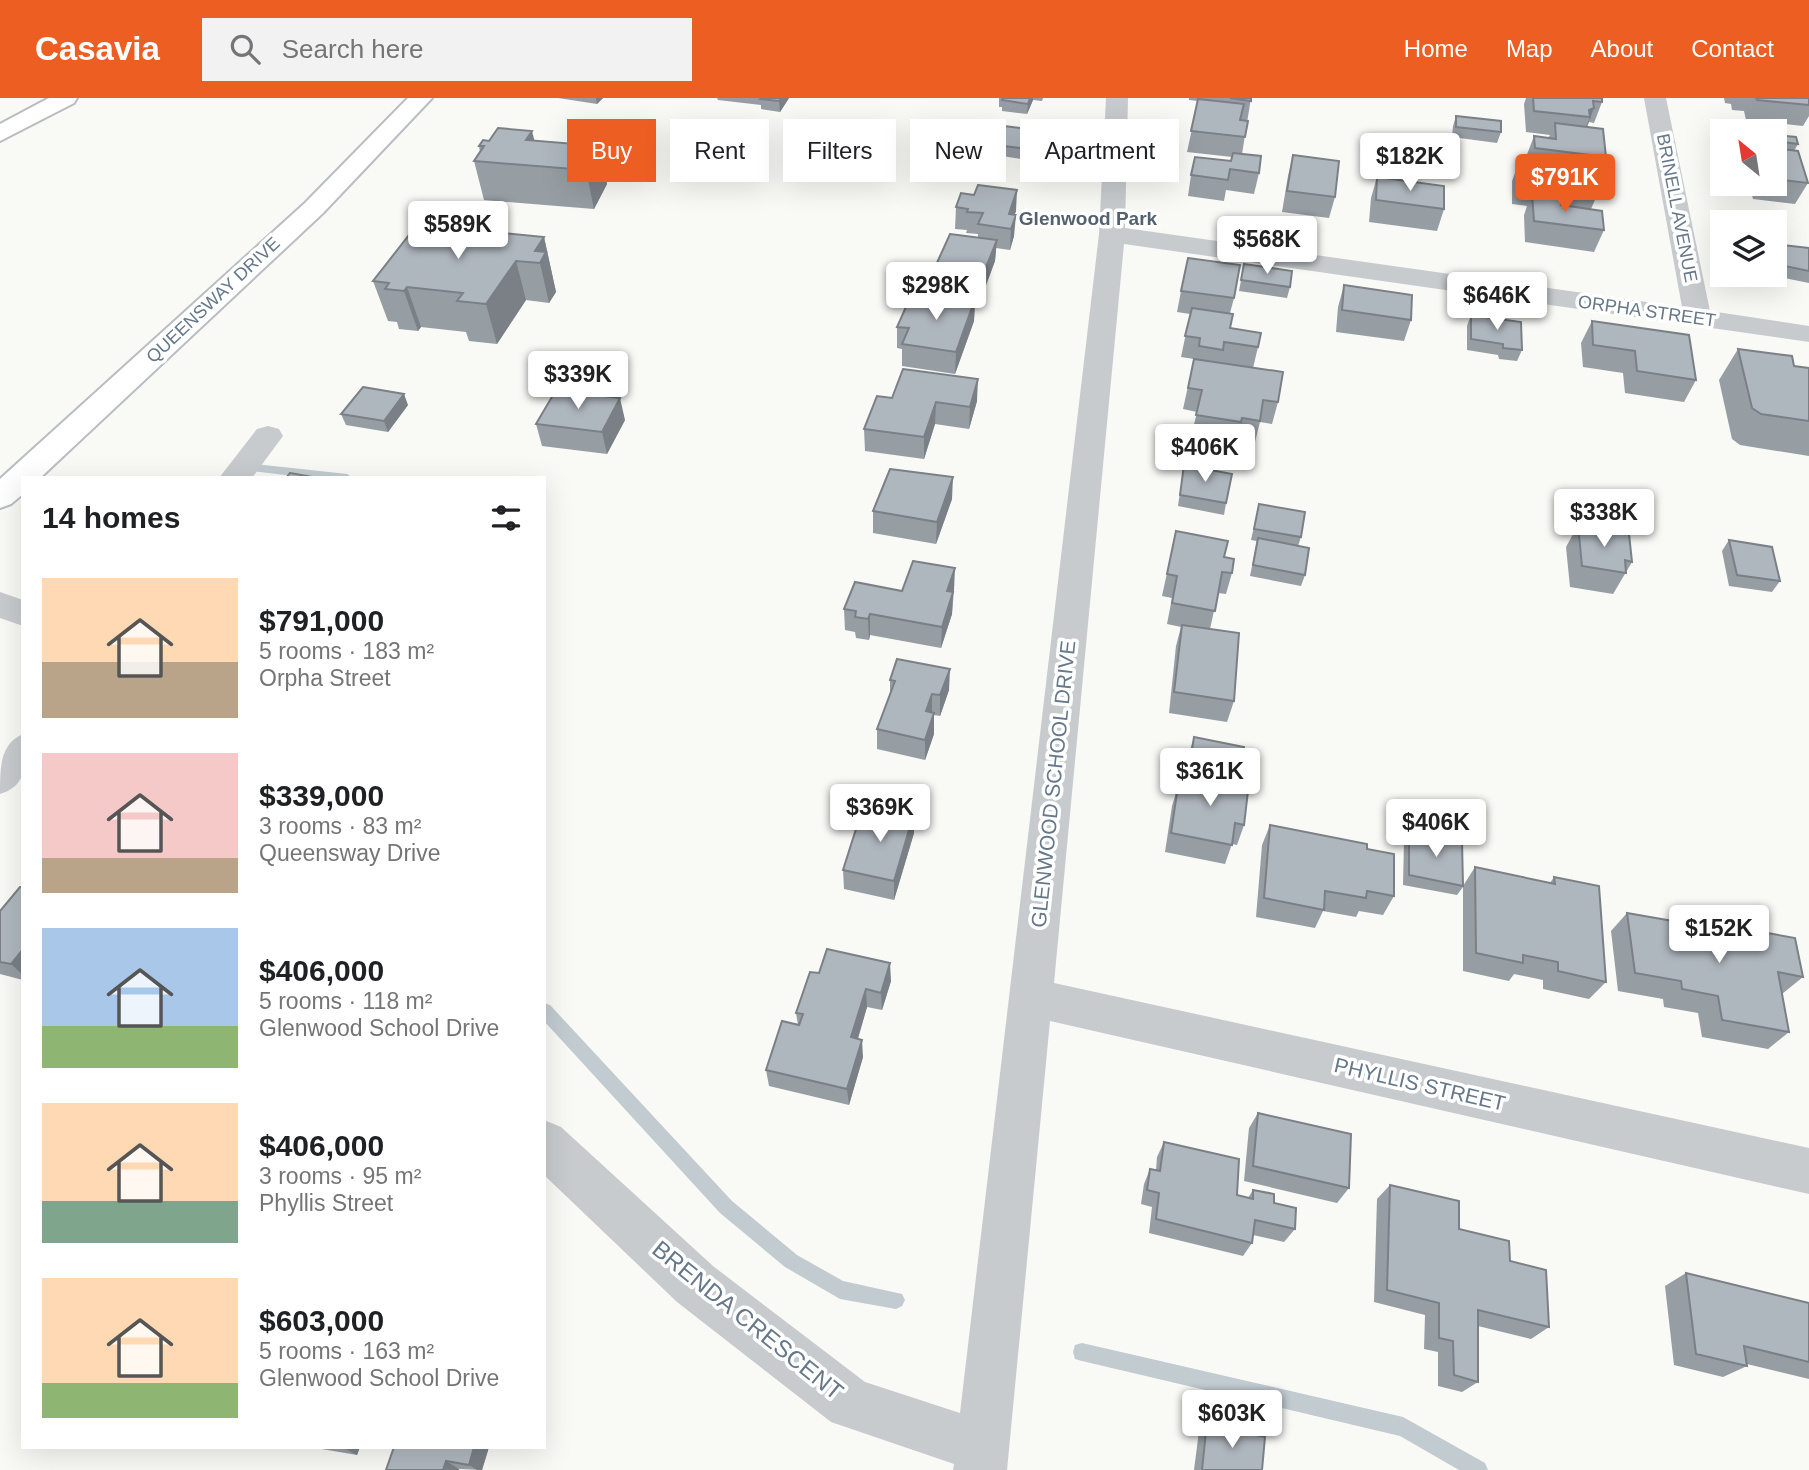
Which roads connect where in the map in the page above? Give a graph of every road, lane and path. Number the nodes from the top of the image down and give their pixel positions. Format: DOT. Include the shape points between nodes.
graph roads {
  1 [pos="66,98"];
  2 [pos="421,98"];
  3 [pos="1118,98"];
  4 [pos="1655,98"];
  5 [pos="0,134"];
  6 [pos="1112,234"];
  7 [pos="1698,319"];
  8 [pos="1809,334"];
  9 [pos="268,436"];
  10 [pos="23,476"];
  11 [pos="237,476"];
  12 [pos="21,478"];
  13 [pos="0,497"];
  14 [pos="0,604"];
  15 [pos="21,613"];
  16 [pos="21,752"];
  17 [pos="0,779"];
  18 [pos="1031,997"];
  19 [pos="546,1145"];
  20 [pos="1809,1171"];
  21 [pos="981,1459"];
  1 -- 5 [label="main road"];
  2 -- 10 [label="main road, QUEENSWAY DRIVE" via="314,208"];
  3 -- 6 [label="street, GLENWOOD SCHOOL DRIVE"];
  4 -- 7 [label="street, BRINELL AVENUE"];
  6 -- 7 [label="street, ORPHA STREET"];
  6 -- 18 [label="street, GLENWOOD SCHOOL DRIVE"];
  7 -- 8 [label="street, ORPHA STREET"];
  9 -- 11 [label="street"];
  12 -- 13 [label="main road, QUEENSWAY DRIVE"];
  14 -- 15 [label="street"];
  16 -- 17 [label="street"];
  18 -- 20 [label="street, PHYLLIS STREET"];
  18 -- 21 [label="street, GLENWOOD SCHOOL DRIVE"];
  19 -- 21 [label="street, BRENDA CRESCENT" via="695,1284 850,1403"];
}
